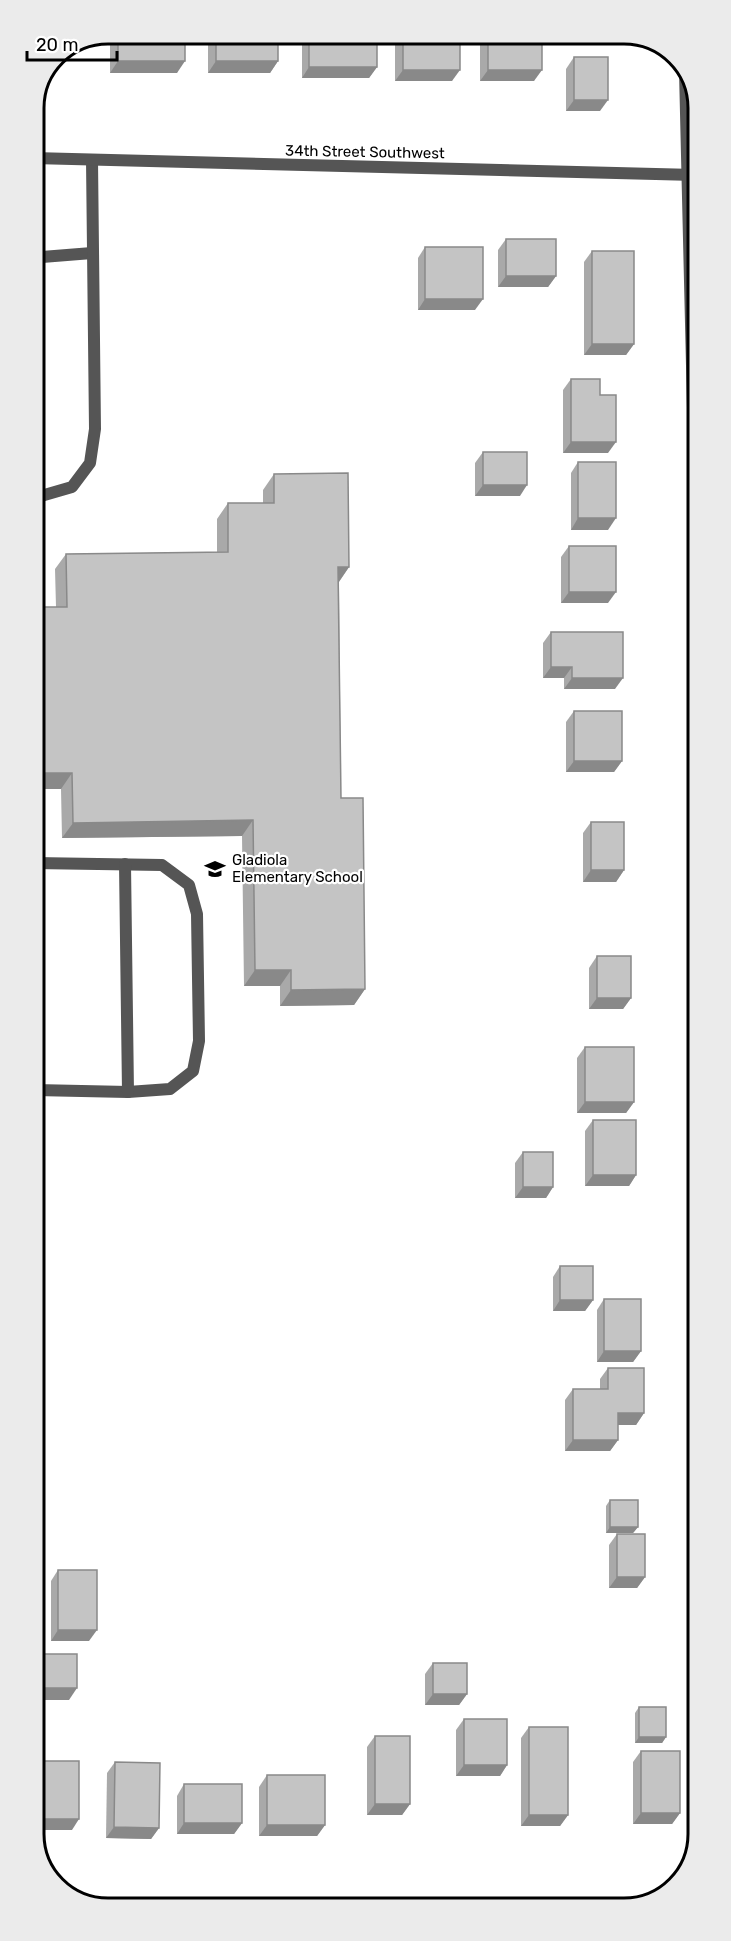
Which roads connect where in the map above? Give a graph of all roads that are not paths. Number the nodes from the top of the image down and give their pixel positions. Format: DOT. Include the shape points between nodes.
graph roads {
  1 [pos="686,97"];
  2 [pos="688,123"];
  3 [pos="44,158"];
  4 [pos="92,160"];
  5 [pos="688,175"];
  6 [pos="92,253"];
  7 [pos="44,257"];
  8 [pos="44,495"];
  9 [pos="44,862"];
  10 [pos="125,864"];
  11 [pos="44,1090"];
  12 [pos="128,1092"];
  1 -- 2 [label="street"];
  3 -- 4 [label="street, 34th Street Southwest"];
  4 -- 5 [label="street, 34th Street Southwest"];
  4 -- 6 [label="street"];
  6 -- 7 [label="street"];
  6 -- 8 [label="street" via="95,429 90,463 72,487"];
  9 -- 10 [label="street"];
  10 -- 12 [label="street"];
  10 -- 12 [label="street" via="162,865 189,885 197,914 199,1041 192,1071 170,1089"];
  11 -- 12 [label="street"];
}
